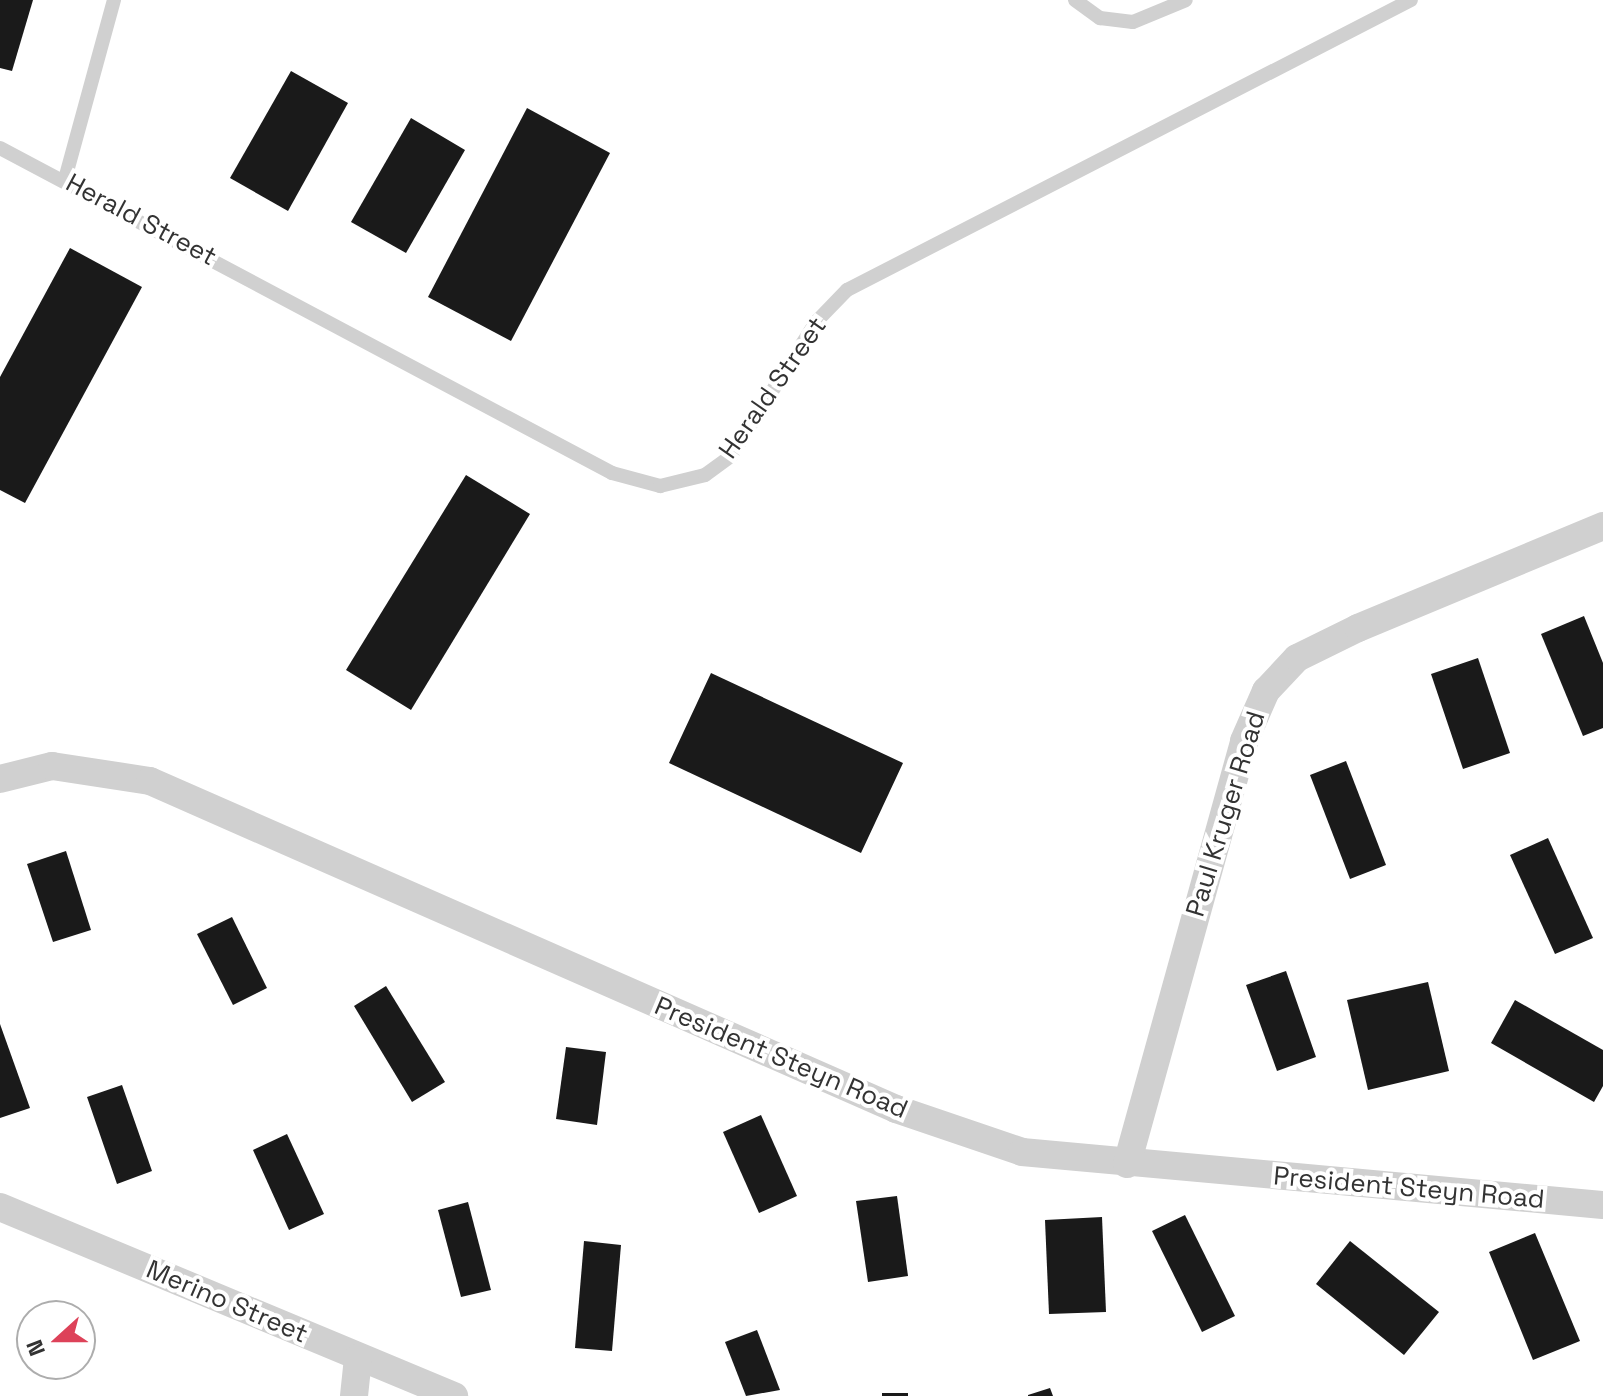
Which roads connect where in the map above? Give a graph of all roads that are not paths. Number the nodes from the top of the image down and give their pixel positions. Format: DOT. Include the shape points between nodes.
graph roads {
  1 [pos="114,0"];
  2 [pos="1075,0"];
  3 [pos="1186,0"];
  4 [pos="1411,0"];
  5 [pos="0,148"];
  6 [pos="65,179"];
  7 [pos="1603,526"];
  8 [pos="0,779"];
  9 [pos="1127,1164"];
  10 [pos="1603,1205"];
  11 [pos="0,1207"];
  12 [pos="358,1358"];
  13 [pos="354,1396"];
  14 [pos="454,1396"];
  1 -- 6 [label="lane"];
  2 -- 3 [label="lane" via="1100,18 1133,22"];
  4 -- 6 [label="lane, Herald Street" via="847,290 816,322 731,456 676,484 612,473"];
  5 -- 6 [label="lane, Herald Street"];
  7 -- 9 [label="street, Paul Kruger Road" via="1358,628 1297,658 1273,681 1244,741"];
  8 -- 9 [label="street, President Steyn Road" via="52,766 150,781 896,1109 1022,1152"];
  9 -- 10 [label="street, President Steyn Road"];
  11 -- 12 [label="street, Merino Street"];
  12 -- 13 [label="street"];
  12 -- 14 [label="street, Merino Street"];
}
